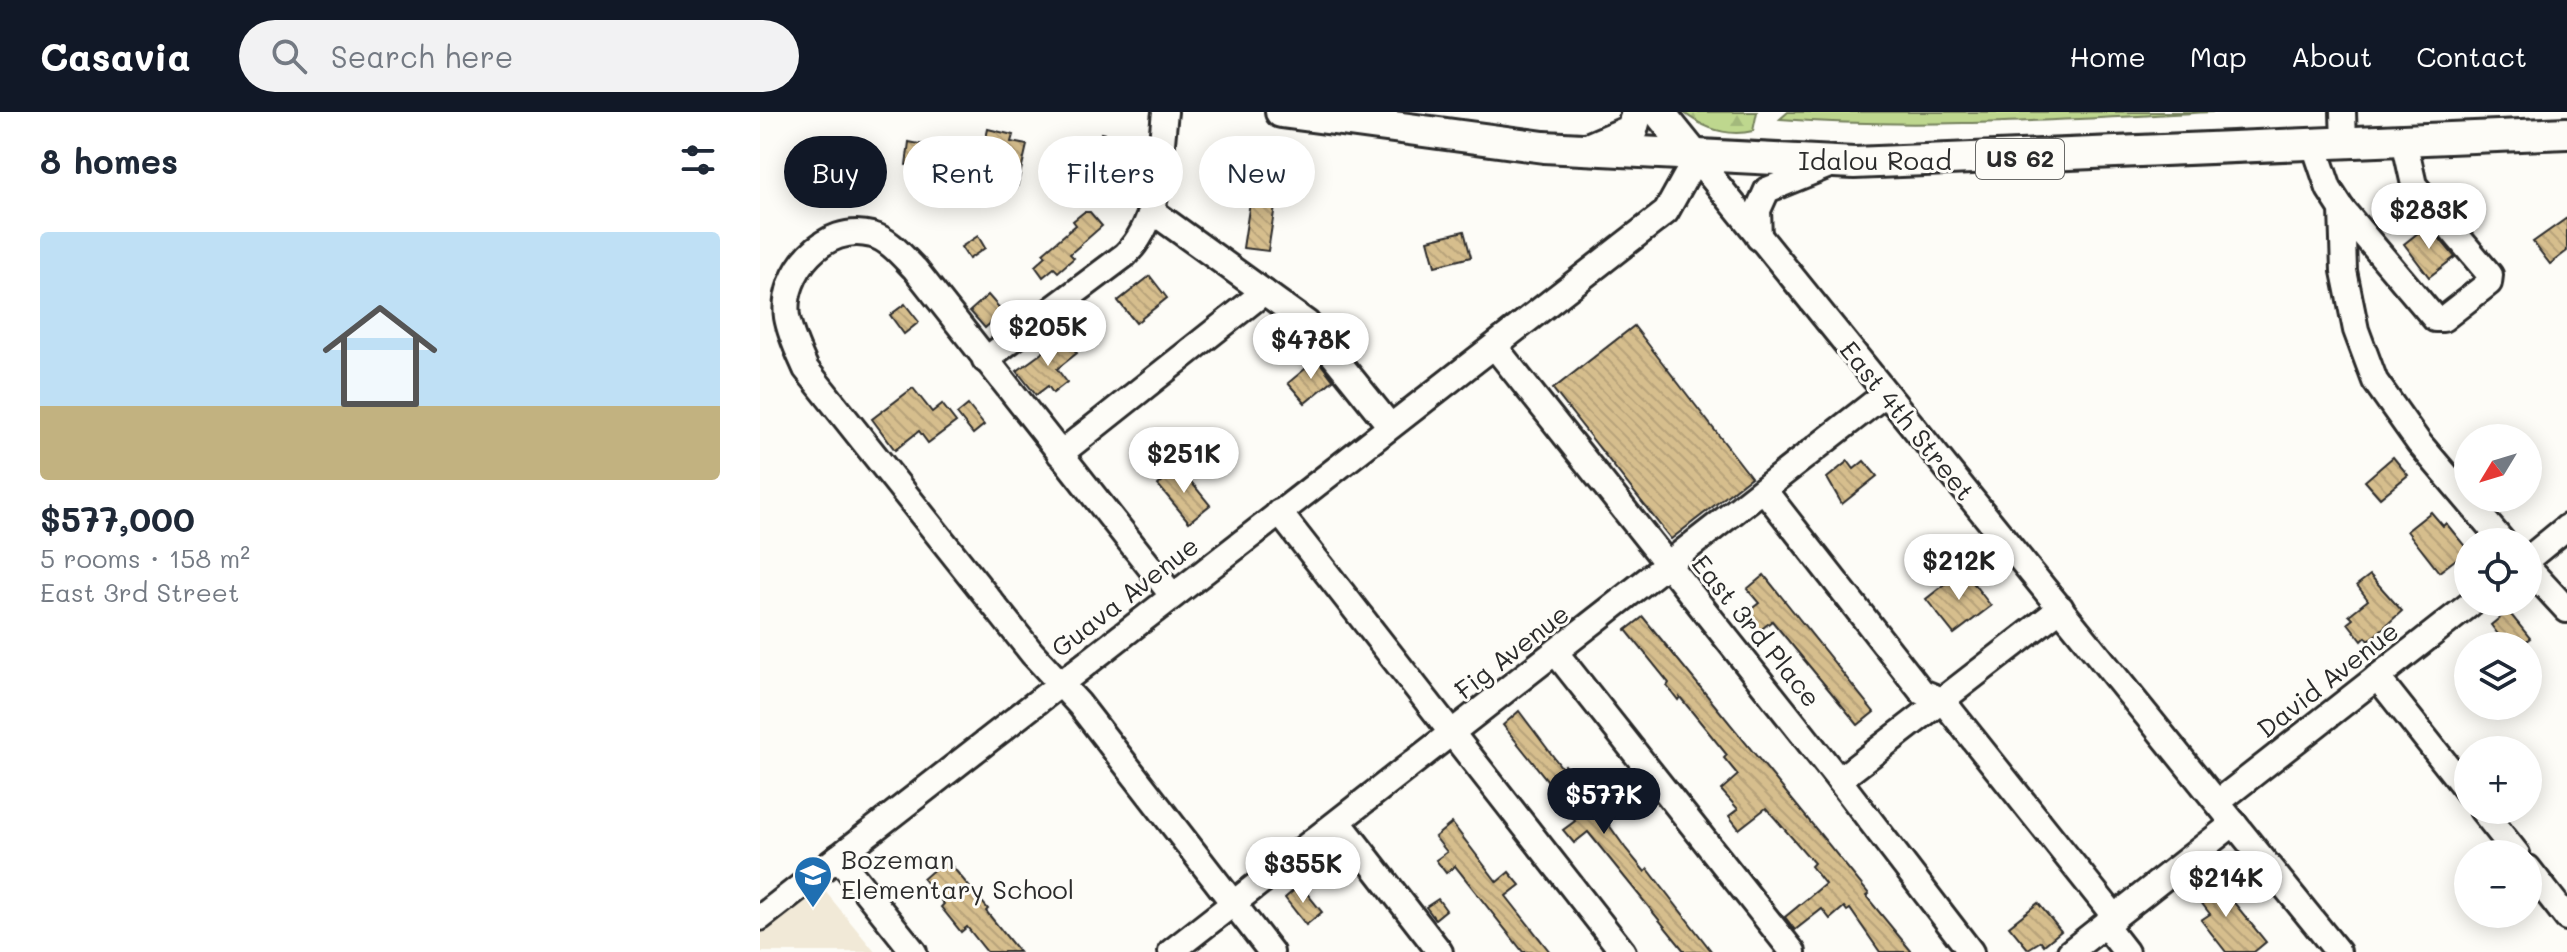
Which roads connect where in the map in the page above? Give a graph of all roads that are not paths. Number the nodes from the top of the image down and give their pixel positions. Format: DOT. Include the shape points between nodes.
graph roads {
  1 [pos="1165,112"];
  2 [pos="1281,112"];
  3 [pos="1637,112"];
  4 [pos="1659,112"];
  5 [pos="2343,112"];
  6 [pos="2567,133"];
  7 [pos="2404,140"];
  8 [pos="2329,144"];
  9 [pos="1584,150"];
  10 [pos="1696,158"];
  11 [pos="1834,163"];
  12 [pos="2342,209"];
  13 [pos="1152,211"];
  14 [pos="1759,238"];
  15 [pos="1264,292"];
  16 [pos="1495,347"];
  17 [pos="985,360"];
  18 [pos="1885,394"];
  19 [pos="1390,426"];
  20 [pos="1060,454"];
  21 [pos="1764,490"];
  22 [pos="1279,512"];
  23 [pos="2567,527"];
  24 [pos="2491,528"];
  25 [pos="2542,548"];
  26 [pos="1668,565"];
  27 [pos="2542,583"];
  28 [pos="1172,595"];
  29 [pos="2061,608"];
  30 [pos="2567,610"];
  31 [pos="2455,616"];
  32 [pos="1556,653"];
  33 [pos="2377,677"];
  34 [pos="1061,682"];
  35 [pos="1942,700"];
  36 [pos="1452,733"];
  37 [pos="2454,774"];
  38 [pos="1839,780"];
  39 [pos="2218,802"];
  40 [pos="1339,822"];
  41 [pos="2234,823"];
  42 [pos="2493,824"];
  43 [pos="2506,840"];
  44 [pos="838,857"];
  45 [pos="2542,886"];
  46 [pos="1233,904"];
  47 [pos="760,918"];
  48 [pos="2567,918"];
  49 [pos="2110,921"];
  50 [pos="914,952"];
  51 [pos="1171,952"];
  52 [pos="1271,952"];
  53 [pos="1440,952"];
  54 [pos="1623,952"];
  55 [pos="1793,952"];
  56 [pos="1971,952"];
  57 [pos="2070,952"];
  58 [pos="2126,952"];
  59 [pos="2338,952"];
  1 -- 13 [label="street"];
  2 -- 9 [label="main road, Idalou Road / US 62"];
  3 -- 9 [label="main road" via="1632,130"];
  4 -- 10 [label="main road, East 4th Street"];
  5 -- 8 [label="street"];
  6 -- 7 [label="main road, Idalou Road / US 62"];
  7 -- 8 [label="main road, Idalou Road / US 62"];
  7 -- 12 [label="street" via="2414,185 2490,275 2489,283 2443,319 2435,319"];
  8 -- 11 [label="main road, Idalou Road / US 62"];
  8 -- 12 [label="street" via="2329,189"];
  9 -- 10 [label="main road, Idalou Road / US 62"];
  10 -- 11 [label="main road, Idalou Road / US 62"];
  10 -- 14 [label="street, East 4th Street"];
  10 -- 16 [label="street, Guava Avenue" via="1666,212"];
  11 -- 14 [label="street" via="1767,190 1758,210"];
  12 -- 24 [label="street" via="2344,271 2365,357 2388,403"];
  13 -- 15 [label="street"];
  13 -- 17 [label="street" via="1125,255"];
  14 -- 18 [label="street, East 4th Street"];
  15 -- 19 [label="street" via="1307,323"];
  15 -- 20 [label="street"];
  16 -- 19 [label="street, Guava Avenue"];
  16 -- 26 [label="street, East 3rd Place"];
  17 -- 20 [label="street"];
  17 -- 34 [label="street" via="915,269 872,235 831,240 811,252 798,270 787,316 806,369 1032,653"];
  18 -- 21 [label="street, Fig Avenue"];
  18 -- 29 [label="street, East 4th Street"];
  19 -- 22 [label="street, Guava Avenue"];
  20 -- 28 [label="street"];
  21 -- 26 [label="street, Fig Avenue"];
  21 -- 35 [label="street" via="1922,692"];
  22 -- 28 [label="street, Guava Avenue"];
  22 -- 36 [label="street"];
  23 -- 25 [label="street"];
  26 -- 32 [label="street, Fig Avenue"];
  26 -- 38 [label="street, East 3rd Place"];
  27 -- 30 [label="street"];
  28 -- 34 [label="street, Guava Avenue"];
  29 -- 35 [label="street"];
  29 -- 39 [label="street, East 4th Street"];
  31 -- 33 [label="street, David Avenue"];
  32 -- 36 [label="street, Fig Avenue"];
  32 -- 55 [label="street"];
  33 -- 37 [label="street"];
  33 -- 39 [label="street, David Avenue"];
  34 -- 44 [label="street, Guava Avenue"];
  34 -- 46 [label="street"];
  35 -- 38 [label="street"];
  35 -- 49 [label="street"];
  36 -- 40 [label="street, Fig Avenue"];
  36 -- 54 [label="street"];
  38 -- 56 [label="street, East 3rd Place"];
  39 -- 41 [label="street, East 4th Street"];
  40 -- 46 [label="street, Fig Avenue"];
  40 -- 53 [label="street"];
  41 -- 49 [label="street"];
  41 -- 59 [label="street, East 4th Street"];
  42 -- 43 [label="street"];
  44 -- 47 [label="street, Guava Avenue"];
  44 -- 50 [label="street"];
  45 -- 48 [label="street"];
  46 -- 51 [label="street, Fig Avenue"];
  46 -- 52 [label="street"];
  49 -- 57 [label="street"];
  49 -- 58 [label="street"];
}
